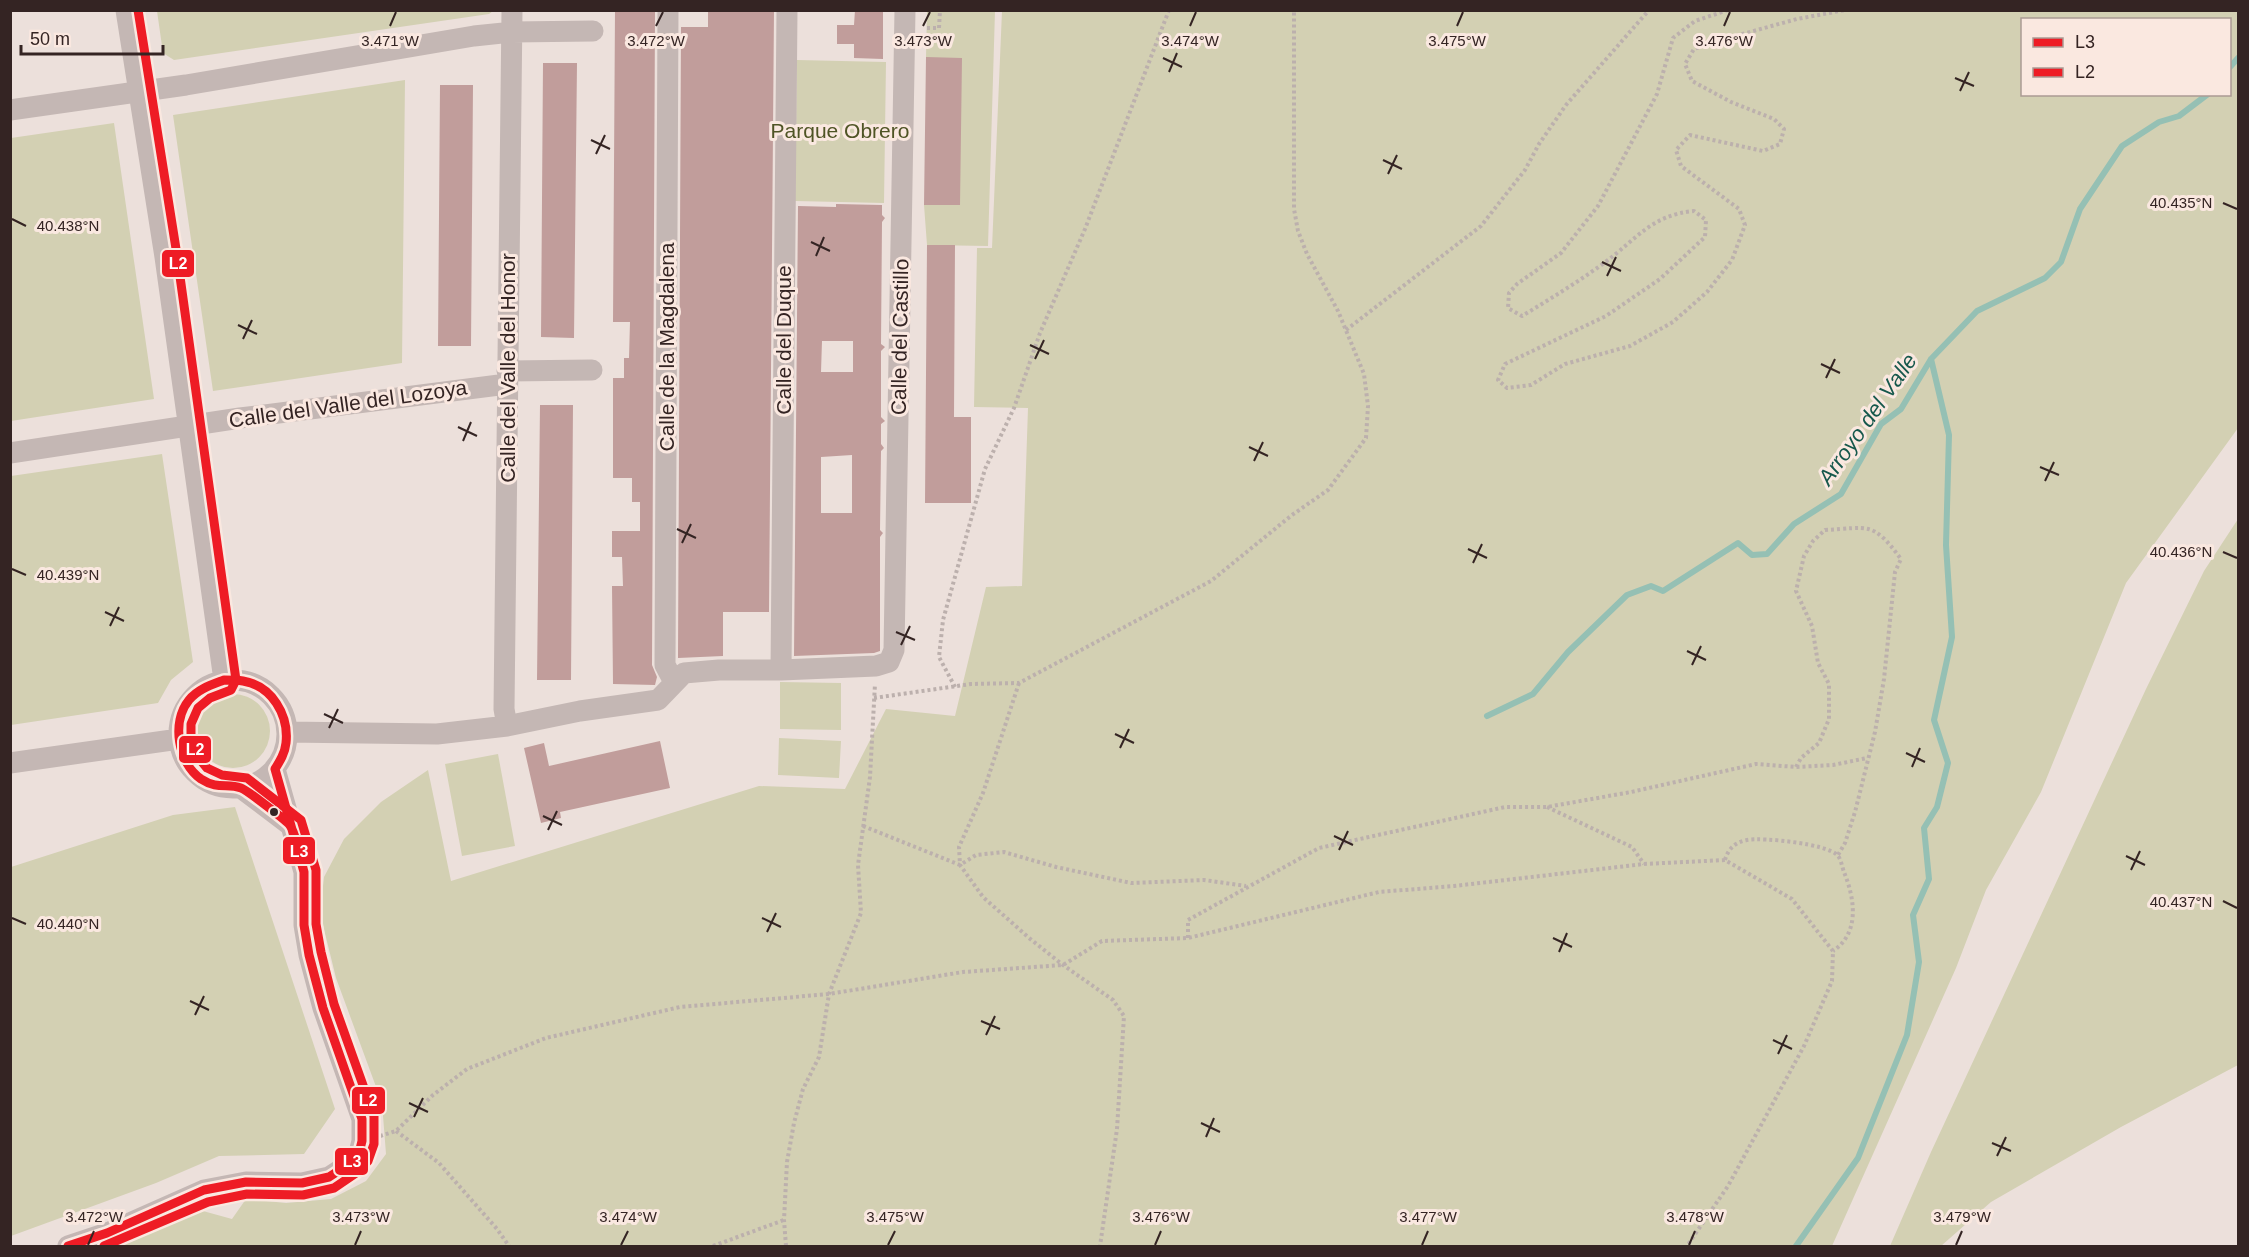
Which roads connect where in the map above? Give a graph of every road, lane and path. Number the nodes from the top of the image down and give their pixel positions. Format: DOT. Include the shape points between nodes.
graph roads {
  1 [pos="126,10"];
  2 [pos="512,10"];
  3 [pos="668,10"];
  4 [pos="787,10"];
  5 [pos="905,10"];
  6 [pos="940,10"];
  7 [pos="1169,10"];
  8 [pos="1294,10"];
  9 [pos="1649,10"];
  10 [pos="1728,10"];
  11 [pos="1845,10"];
  12 [pos="927,28"];
  13 [pos="593,31"];
  14 [pos="512,32"];
  15 [pos="138,92"];
  16 [pos="10,110"];
  17 [pos="1346,330"];
  18 [pos="592,370"];
  19 [pos="507,377"];
  20 [pos="189,426"];
  21 [pos="10,453"];
  22 [pos="882,664"];
  23 [pos="781,670"];
  24 [pos="224,680"];
  25 [pos="674,682"];
  26 [pos="1019,683"];
  27 [pos="955,687"];
  28 [pos="874,698"];
  29 [pos="507,726"];
  30 [pos="287,732"];
  31 [pos="179,738"];
  32 [pos="1867,758"];
  33 [pos="10,763"];
  34 [pos="1796,767"];
  35 [pos="275,769"];
  36 [pos="241,788"];
  37 [pos="1547,807"];
  38 [pos="290,825"];
  39 [pos="863,826"];
  40 [pos="1838,855"];
  41 [pos="1725,860"];
  42 [pos="1644,864"];
  43 [pos="960,865"];
  44 [pos="1247,886"];
  45 [pos="1188,938"];
  46 [pos="1833,951"];
  47 [pos="1063,965"];
  48 [pos="829,994"];
  49 [pos="396,1131"];
  50 [pos="362,1141"];
  51 [pos="784,1220"];
  52 [pos="68,1246"];
  53 [pos="509,1246"];
  54 [pos="713,1246"];
  55 [pos="786,1246"];
  56 [pos="1100,1246"];
  57 [pos="1687,1246"];
  1 -- 15 [label="street"];
  2 -- 14 [label="street, Calle del Valle del Honor"];
  3 -- 25 [label="street, Calle de la Magdalena" via="665,665"];
  4 -- 23 [label="street, Calle del Duque"];
  5 -- 22 [label="street, Calle del Castillo" via="895,627 894,650"];
  6 -- 12 [label="path" via="939,28"];
  7 -- 27 [label="path" via="1014,408 985,469 943,620 939,657"];
  8 -- 17 [label="path" via="1294,209 1298,231"];
  9 -- 17 [label="path" via="1566,105 1519,178 1481,226"];
  10 -- 11 [label="path" via="1695,21 1673,38 1657,94 1598,206 1561,253 1509,293 1508,308 1522,316 1674,213 1694,211 1706,220 1705,237 1660,279 1606,316 1505,364 1498,380 1507,388 1531,385 1565,364 1630,346 1673,322 1707,292 1732,260 1745,225 1739,209 1681,166 1676,150 1690,135 1763,151 1780,144 1784,129 1774,119 1692,81 1685,64 1694,49 1797,19"];
  13 -- 14 [label="street"];
  14 -- 15 [label="street"];
  14 -- 19 [label="street, Calle del Valle del Honor"];
  15 -- 16 [label="street"];
  15 -- 20 [label="street"];
  17 -- 26 [label="path" via="1364,374 1366,438 1328,490 1211,581"];
  18 -- 19 [label="street, Calle del Valle del Lozoya"];
  19 -- 20 [label="street, Calle del Valle del Lozoya"];
  19 -- 29 [label="street, Calle del Valle del Honor"];
  20 -- 21 [label="street, Calle del Valle del Lozoya"];
  20 -- 24 [label="street"];
  22 -- 23 [label="street"];
  22 -- 28 [label="path"];
  23 -- 25 [label="street" via="684,673"];
  24 -- 30 [label="street" via="244,681 262,688 276,702"];
  24 -- 31 [label="street" via="204,687 188,701 179,721"];
  25 -- 29 [label="street" via="658,700"];
  26 -- 27 [label="path"];
  26 -- 43 [label="path" via="983,793 959,848"];
  27 -- 28 [label="path"];
  28 -- 39 [label="path"];
  29 -- 30 [label="street" via="436,734"];
  30 -- 35 [label="street" via="283,755"];
  31 -- 33 [label="street"];
  31 -- 36 [label="street" via="186,762 200,778 219,787"];
  32 -- 34 [label="path"];
  32 -- 34 [label="path" via="1884,679 1895,572 1900,559 1877,532 1864,527 1825,530 1804,556 1796,591 1812,626 1818,663 1829,684 1829,719 1819,743"];
  32 -- 40 [label="path" via="1855,812"];
  34 -- 37 [label="path" via="1756,764"];
  35 -- 36 [label="street" via="260,782"];
  35 -- 38 [label="street"];
  36 -- 38 [label="street"];
  37 -- 42 [label="path" via="1632,847"];
  37 -- 44 [label="path" via="1505,807 1319,848"];
  38 -- 50 [label="street" via="304,872 304,925 309,955 362,1119"];
  39 -- 43 [label="path"];
  39 -- 48 [label="path" via="858,866 861,913"];
  40 -- 41 [label="path" via="1826,848 1770,838 1745,840 1731,847"];
  40 -- 46 [label="path" via="1854,909 1852,928 1843,944"];
  41 -- 42 [label="path"];
  41 -- 46 [label="path" via="1792,899"];
  42 -- 45 [label="path" via="1379,892"];
  43 -- 44 [label="path" via="976,855 1004,852 1131,883 1203,880"];
  43 -- 47 [label="path" via="983,897"];
  44 -- 45 [label="path" via="1188,920"];
  45 -- 47 [label="path" via="1102,942"];
  46 -- 57 [label="path" via="1832,981 1804,1046 1728,1186"];
  47 -- 48 [label="path" via="963,972"];
  47 -- 56 [label="path" via="1113,1000 1124,1016 1117,1129"];
  48 -- 49 [label="path" via="680,1007 546,1038 467,1069"];
  48 -- 51 [label="path" via="819,1058 803,1089 794,1124 787,1162"];
  49 -- 50 [label="path"];
  49 -- 53 [label="path" via="439,1163"];
  50 -- 52 [label="street" via="359,1153 330,1177 302,1183 246,1182 204,1190"];
  51 -- 54 [label="path"];
  51 -- 55 [label="path"];
}
